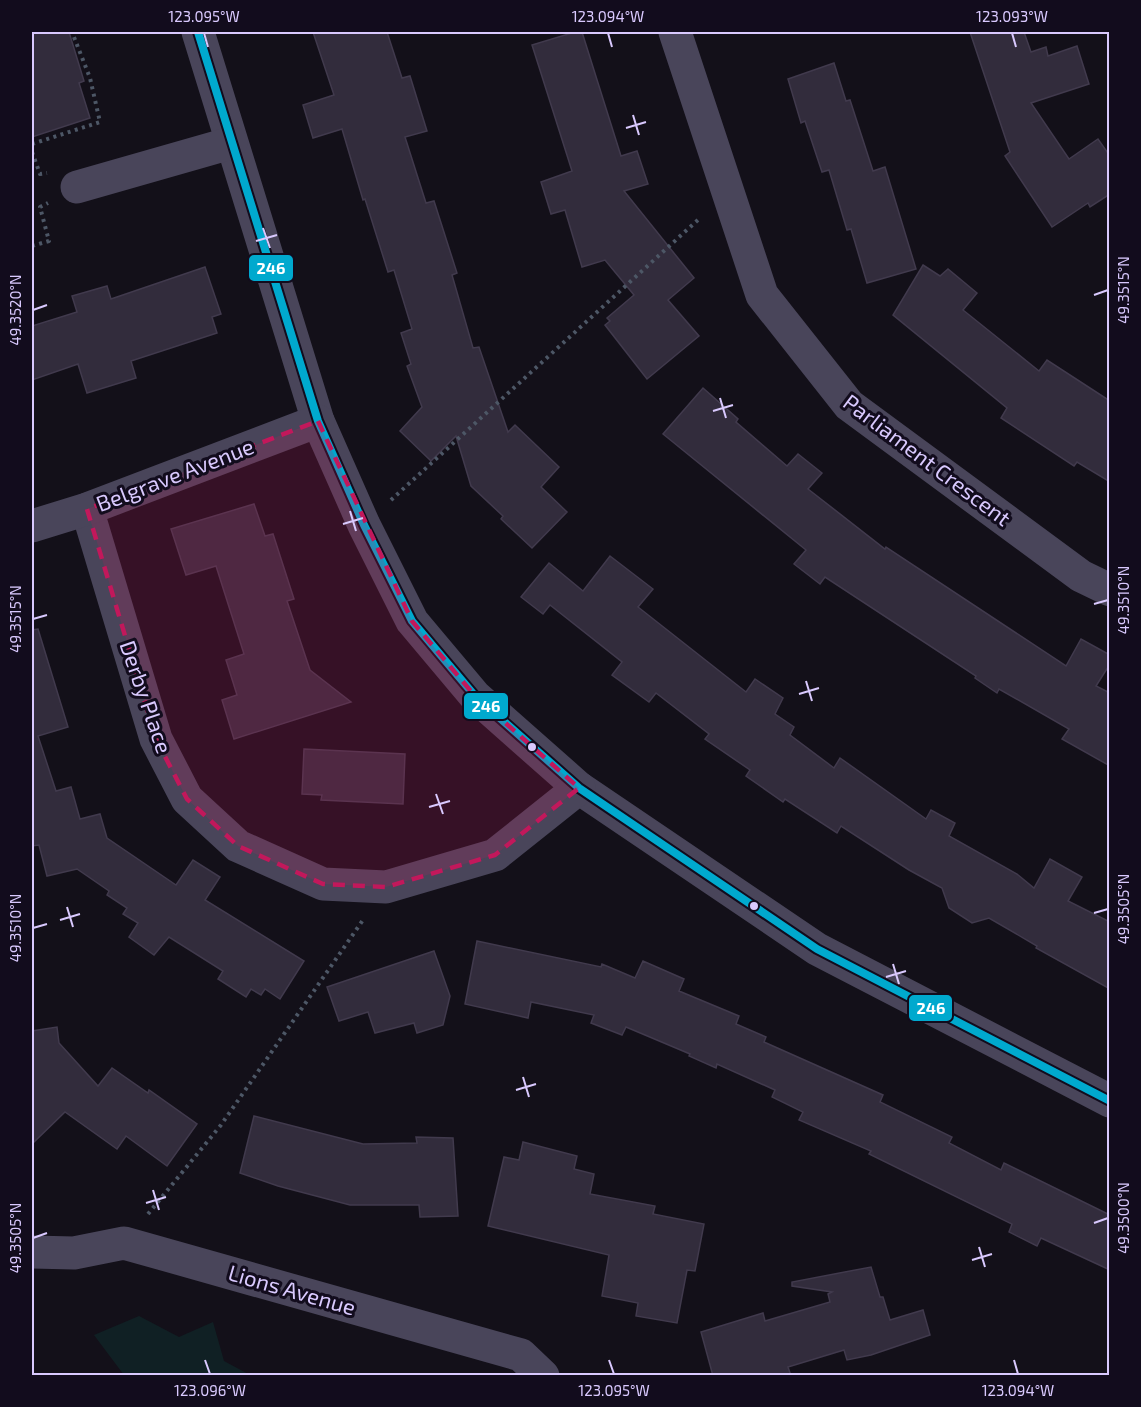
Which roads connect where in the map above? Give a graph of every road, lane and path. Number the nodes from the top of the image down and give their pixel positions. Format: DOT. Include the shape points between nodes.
graph roads {
  1 [pos="72,32"];
  2 [pos="198,32"];
  3 [pos="675,32"];
  4 [pos="231,143"];
  5 [pos="32,144"];
  6 [pos="77,187"];
  7 [pos="728,193"];
  8 [pos="32,246"];
  9 [pos="318,421"];
  10 [pos="87,508"];
  11 [pos="364,525"];
  12 [pos="32,526"];
  13 [pos="1110,590"];
  14 [pos="579,788"];
  15 [pos="386,887"];
  16 [pos="1110,1101"];
  17 [pos="124,1243"];
  18 [pos="32,1252"];
  19 [pos="543,1376"];
  1 -- 5 [label="path" via="90,78 99,122"];
  2 -- 4 [label="street"];
  3 -- 7 [label="street, Parliament Crescent"];
  4 -- 6 [label="street"];
  4 -- 9 [label="street"];
  6 -- 8 [label="path" via="40,207 49,241"];
  7 -- 11 [label="path"];
  7 -- 13 [label="street, Parliament Crescent" via="762,295 849,405 1081,576"];
  9 -- 10 [label="street, Belgrave Avenue"];
  9 -- 11 [label="street"];
  10 -- 12 [label="street, Belgrave Avenue"];
  10 -- 15 [label="street, Derby Place" via="156,739 187,799 238,846 323,884"];
  11 -- 14 [label="street" via="412,621 475,696"];
  14 -- 15 [label="street, Derby Place" via="495,855"];
  14 -- 16 [label="street" via="817,949"];
  15 -- 17 [label="path" via="221,1125"];
  17 -- 18 [label="street, Lions Avenue" via="74,1253"];
  17 -- 19 [label="street, Lions Avenue" via="521,1355"];
}
